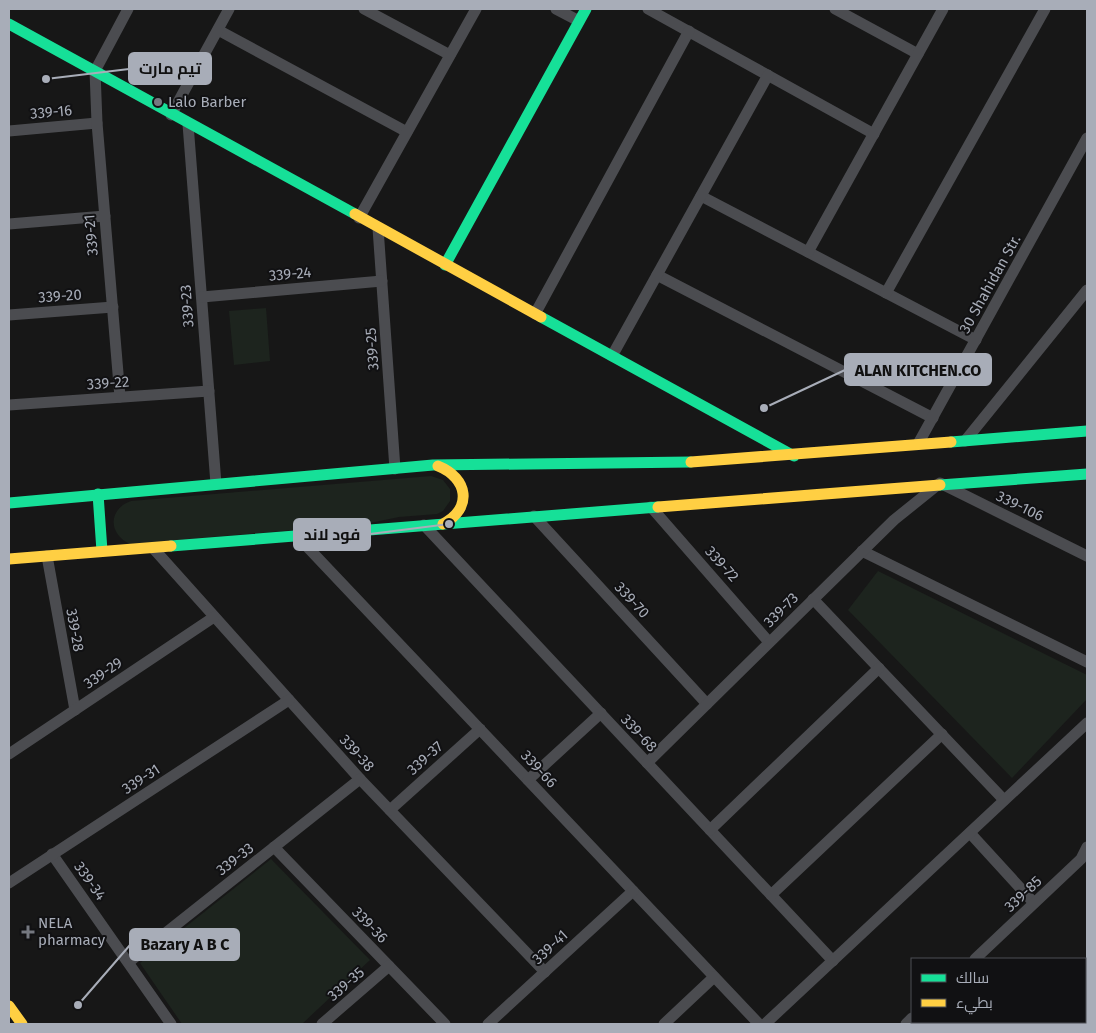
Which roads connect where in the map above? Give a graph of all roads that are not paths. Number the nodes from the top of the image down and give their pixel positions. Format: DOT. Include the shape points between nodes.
graph roads {
  1 [pos="128,9"];
  2 [pos="229,9"];
  3 [pos="364,9"];
  4 [pos="476,9"];
  5 [pos="556,9"];
  6 [pos="586,9"];
  7 [pos="648,9"];
  8 [pos="835,9"];
  9 [pos="943,9"];
  10 [pos="1045,9"];
  11 [pos="579,21"];
  12 [pos="9,24"];
  13 [pos="218,30"];
  14 [pos="689,31"];
  15 [pos="918,54"];
  16 [pos="450,55"];
  17 [pos="95,71"];
  18 [pos="768,75"];
  19 [pos="171,115"];
  20 [pos="97,123"];
  21 [pos="188,124"];
  22 [pos="9,131"];
  23 [pos="407,132"];
  24 [pos="874,134"];
  25 [pos="1087,138"];
  26 [pos="701,196"];
  27 [pos="105,216"];
  28 [pos="359,218"];
  29 [pos="9,224"];
  30 [pos="378,228"];
  31 [pos="808,252"];
  32 [pos="445,265"];
  33 [pos="657,275"];
  34 [pos="382,281"];
  35 [pos="1087,290"];
  36 [pos="886,293"];
  37 [pos="202,297"];
  38 [pos="113,307"];
  39 [pos="535,314"];
  40 [pos="9,315"];
  41 [pos="976,340"];
  42 [pos="612,356"];
  43 [pos="209,391"];
  44 [pos="120,397"];
  45 [pos="9,405"];
  46 [pos="933,418"];
  47 [pos="1087,431"];
  48 [pos="965,441"];
  49 [pos="918,444"];
  50 [pos="794,456"];
  51 [pos="431,466"];
  52 [pos="395,468"];
  53 [pos="1087,474"];
  54 [pos="940,483"];
  55 [pos="216,484"];
  56 [pos="98,494"];
  57 [pos="9,503"];
  58 [pos="651,507"];
  59 [pos="534,516"];
  60 [pos="441,524"];
  61 [pos="424,526"];
  62 [pos="296,535"];
  63 [pos="153,548"];
  64 [pos="102,551"];
  65 [pos="862,551"];
  66 [pos="46,556"];
  67 [pos="1087,556"];
  68 [pos="9,559"];
  69 [pos="813,599"];
  70 [pos="214,616"];
  71 [pos="770,642"];
  72 [pos="1087,662"];
  73 [pos="879,668"];
  74 [pos="289,700"];
  75 [pos="707,704"];
  76 [pos="75,710"];
  77 [pos="601,713"];
  78 [pos="1087,723"];
  79 [pos="480,729"];
  80 [pos="942,734"];
  81 [pos="9,754"];
  82 [pos="647,763"];
  83 [pos="360,779"];
  84 [pos="528,780"];
  85 [pos="1004,800"];
  86 [pos="390,810"];
  87 [pos="710,830"];
  88 [pos="970,833"];
  89 [pos="274,847"];
  90 [pos="1087,847"];
  91 [pos="52,854"];
  92 [pos="1084,862"];
  93 [pos="9,883"];
  94 [pos="633,891"];
  95 [pos="771,895"];
  96 [pos="1034,903"];
  97 [pos="976,958"];
  98 [pos="833,961"];
  99 [pos="129,962"];
  100 [pos="389,966"];
  101 [pos="545,972"];
  102 [pos="714,977"];
  103 [pos="9,1006"];
  104 [pos="22,1024"];
  105 [pos="172,1024"];
  106 [pos="322,1024"];
  107 [pos="445,1024"];
  108 [pos="488,1024"];
  109 [pos="664,1024"];
  110 [pos="759,1024"];
  111 [pos="765,1024"];
  1 -- 17 [label="street"];
  2 -- 13 [label="street"];
  3 -- 16 [label="street"];
  4 -- 16 [label="street"];
  5 -- 11 [label="street"];
  6 -- 11 [label="main road"];
  7 -- 14 [label="street"];
  8 -- 15 [label="street"];
  9 -- 15 [label="street"];
  10 -- 36 [label="street"];
  11 -- 32 [label="main road"];
  12 -- 17 [label="main road"];
  13 -- 19 [label="street"];
  13 -- 23 [label="street"];
  14 -- 18 [label="street"];
  14 -- 39 [label="street"];
  15 -- 24 [label="street"];
  16 -- 23 [label="street"];
  17 -- 19 [label="main road"];
  17 -- 20 [label="street, 339-21"];
  18 -- 24 [label="street"];
  18 -- 26 [label="street"];
  19 -- 21 [label="main road"];
  20 -- 22 [label="street, 339-16"];
  20 -- 27 [label="street, 339-21"];
  21 -- 28 [label="main road"];
  21 -- 37 [label="street, 339-23"];
  23 -- 28 [label="street"];
  24 -- 31 [label="street"];
  25 -- 41 [label="street, 30 Shahidan Str."];
  26 -- 31 [label="street"];
  26 -- 33 [label="street"];
  27 -- 29 [label="street"];
  27 -- 38 [label="street, 339-21"];
  28 -- 30 [label="main road"];
  30 -- 32 [label="main road"];
  30 -- 34 [label="street, 339-25"];
  31 -- 36 [label="street"];
  32 -- 39 [label="main road"];
  33 -- 42 [label="street"];
  33 -- 46 [label="street"];
  34 -- 37 [label="street, 339-24"];
  34 -- 52 [label="street, 339-25"];
  35 -- 48 [label="street"];
  36 -- 41 [label="street"];
  37 -- 43 [label="street, 339-23"];
  38 -- 40 [label="street, 339-20"];
  38 -- 44 [label="street, 339-21"];
  39 -- 42 [label="main road"];
  41 -- 46 [label="street, 30 Shahidan Str."];
  42 -- 50 [label="main road"];
  43 -- 44 [label="street, 339-22"];
  43 -- 55 [label="street, 339-23"];
  44 -- 45 [label="street, 339-22"];
  46 -- 49 [label="street, 30 Shahidan Str."];
  47 -- 48 [label="main road"];
  48 -- 49 [label="main road"];
  49 -- 50 [label="main road"];
  50 -- 51 [label="main road" via="714,462"];
  51 -- 52 [label="main road"];
  51 -- 60 [label="main road" via="451,471 463,489 460,510 451,520"];
  52 -- 55 [label="main road"];
  53 -- 54 [label="main road"];
  54 -- 58 [label="main road"];
  54 -- 65 [label="street, 339-73"];
  54 -- 67 [label="street, 339-106"];
  55 -- 56 [label="main road"];
  56 -- 57 [label="main road"];
  56 -- 64 [label="main road"];
  58 -- 59 [label="main road"];
  58 -- 71 [label="street, 339-72"];
  59 -- 60 [label="main road"];
  59 -- 75 [label="street, 339-70"];
  60 -- 61 [label="main road"];
  61 -- 62 [label="main road"];
  61 -- 77 [label="street, 339-68"];
  62 -- 63 [label="main road"];
  62 -- 79 [label="street, 339-66"];
  63 -- 64 [label="main road"];
  63 -- 70 [label="street, 339-38"];
  64 -- 66 [label="main road"];
  65 -- 69 [label="street, 339-73"];
  65 -- 72 [label="street"];
  66 -- 68 [label="main road"];
  66 -- 76 [label="street, 339-28"];
  69 -- 71 [label="street, 339-73"];
  69 -- 73 [label="street"];
  70 -- 74 [label="street, 339-38"];
  70 -- 76 [label="street, 339-29"];
  71 -- 75 [label="street, 339-73"];
  73 -- 80 [label="street"];
  73 -- 87 [label="street"];
  74 -- 83 [label="street, 339-38"];
  74 -- 91 [label="street, 339-31"];
  75 -- 82 [label="street, 339-73"];
  76 -- 81 [label="street, 339-29"];
  77 -- 82 [label="street, 339-68"];
  77 -- 84 [label="street"];
  78 -- 85 [label="street"];
  79 -- 84 [label="street, 339-66"];
  79 -- 86 [label="street, 339-37"];
  80 -- 85 [label="street"];
  80 -- 95 [label="street"];
  82 -- 87 [label="street, 339-68"];
  83 -- 86 [label="street, 339-38"];
  83 -- 89 [label="street, 339-33"];
  84 -- 94 [label="street, 339-66"];
  85 -- 88 [label="street"];
  86 -- 101 [label="street, 339-38"];
  87 -- 95 [label="street, 339-68"];
  88 -- 96 [label="street"];
  88 -- 98 [label="street"];
  89 -- 99 [label="street, 339-33"];
  89 -- 100 [label="street, 339-36"];
  90 -- 92 [label="street, 339-85"];
  91 -- 93 [label="street, 339-31"];
  91 -- 99 [label="street, 339-34"];
  92 -- 96 [label="street, 339-85"];
  94 -- 101 [label="street, 339-41"];
  94 -- 102 [label="street, 339-66"];
  95 -- 98 [label="street, 339-68"];
  96 -- 97 [label="street, 339-85"];
  98 -- 111 [label="street"];
  99 -- 105 [label="street, 339-34"];
  100 -- 106 [label="street, 339-35"];
  100 -- 107 [label="street, 339-36"];
  101 -- 108 [label="street, 339-41"];
  102 -- 109 [label="street"];
  102 -- 110 [label="street, 339-66"];
  103 -- 104 [label="main road"];
}
